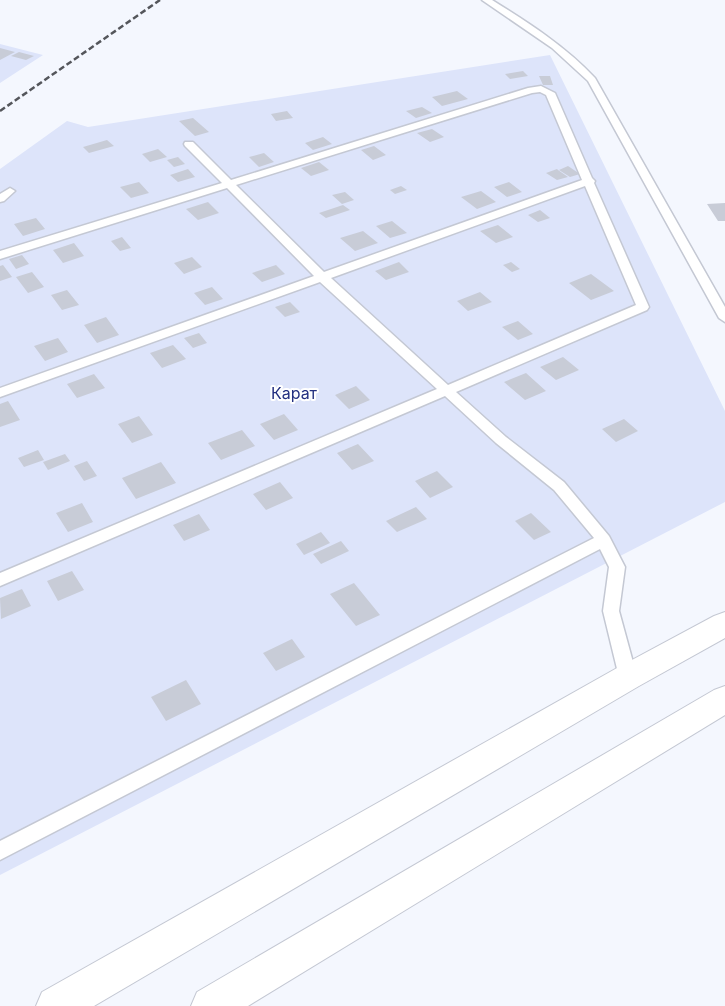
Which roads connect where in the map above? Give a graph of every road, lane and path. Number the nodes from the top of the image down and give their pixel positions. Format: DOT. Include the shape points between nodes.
graph roads {
  1 [pos="486,0"];
  2 [pos="188,144"];
  3 [pos="590,181"];
  4 [pos="229,185"];
  5 [pos="10,191"];
  6 [pos="0,199"];
  7 [pos="0,255"];
  8 [pos="322,277"];
  9 [pos="725,318"];
  10 [pos="446,391"];
  11 [pos="0,393"];
  12 [pos="604,540"];
  13 [pos="0,580"];
  14 [pos="725,624"];
  15 [pos="628,677"];
  16 [pos="725,699"];
  17 [pos="0,851"];
  18 [pos="56,1006"];
  19 [pos="211,1006"];
  1 -- 9 [label="lane" via="555,44 592,80"];
  2 -- 4 [label="lane"];
  3 -- 4 [label="lane" via="550,93 541,89"];
  3 -- 8 [label="lane"];
  3 -- 10 [label="lane" via="643,307"];
  4 -- 7 [label="lane"];
  4 -- 8 [label="lane"];
  5 -- 6 [label="lane"];
  8 -- 10 [label="lane"];
  8 -- 11 [label="lane"];
  10 -- 12 [label="lane" via="559,486"];
  10 -- 13 [label="lane"];
  12 -- 15 [label="lane" via="617,567 611,611"];
  12 -- 17 [label="lane"];
  14 -- 15 [label="street"];
  15 -- 18 [label="street"];
  16 -- 19 [label="street"];
}
